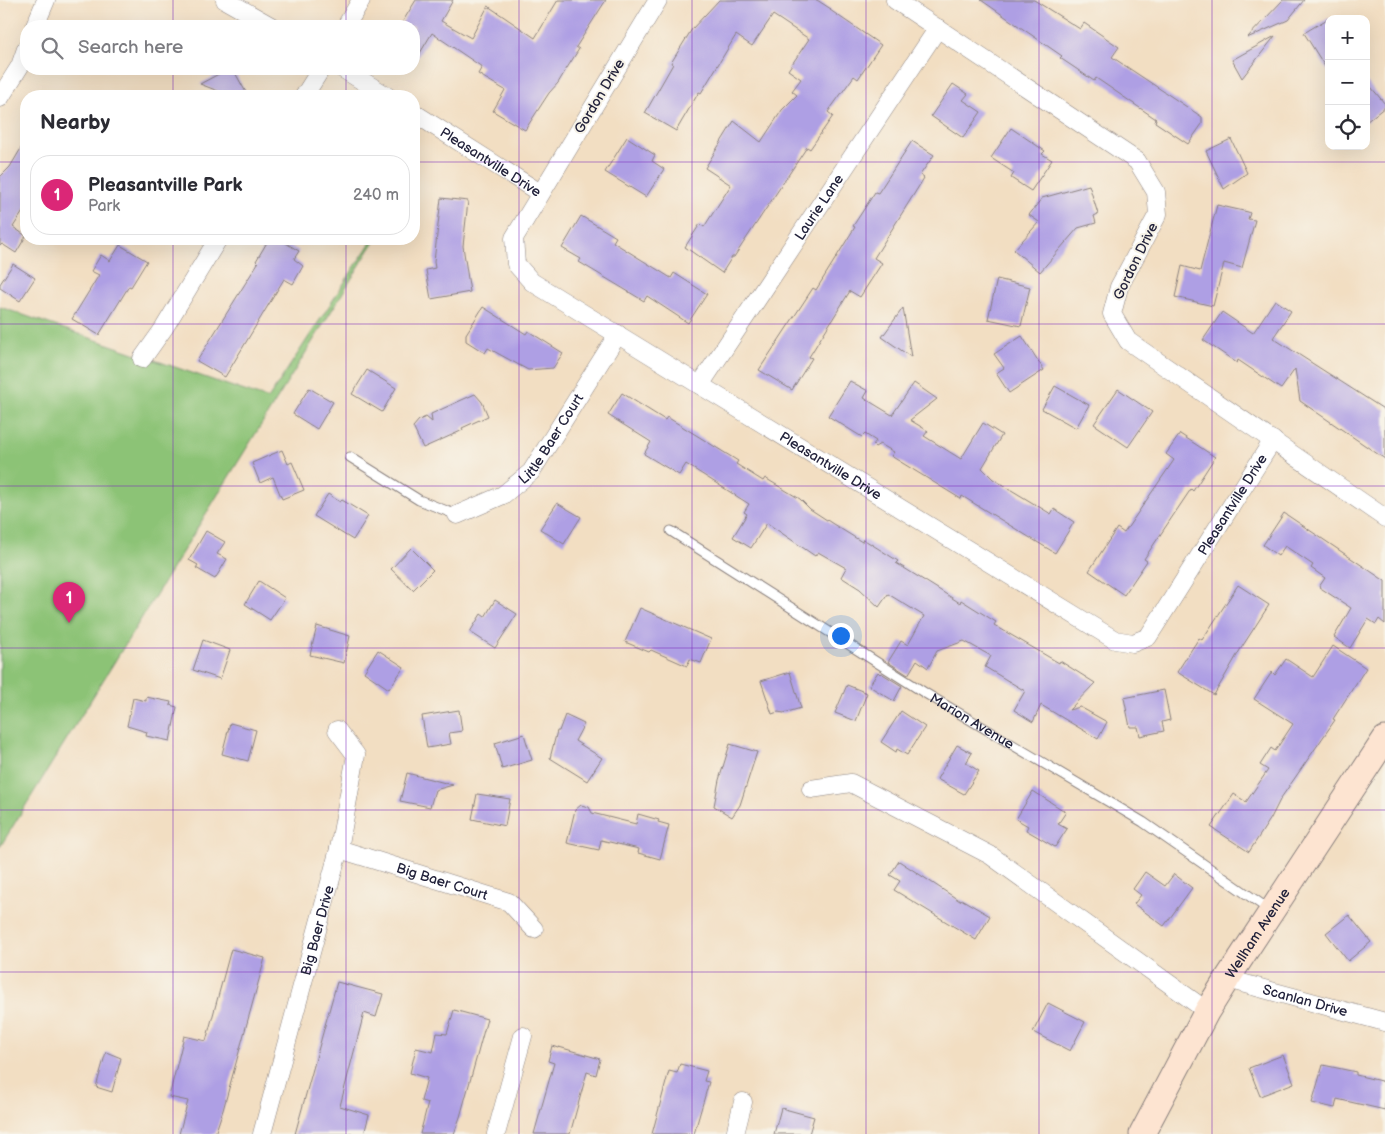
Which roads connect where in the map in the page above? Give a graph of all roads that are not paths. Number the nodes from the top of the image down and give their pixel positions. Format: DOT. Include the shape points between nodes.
graph roads {
  1 [pos="46,0"];
  2 [pos="225,0"];
  3 [pos="361,0"];
  4 [pos="658,0"];
  5 [pos="895,0"];
  6 [pos="38,20"];
  7 [pos="260,20"];
  8 [pos="349,20"];
  9 [pos="938,28"];
  10 [pos="20,66"];
  11 [pos="316,75"];
  12 [pos="353,75"];
  13 [pos="308,90"];
  14 [pos="377,90"];
  15 [pos="0,98"];
  16 [pos="420,117"];
  17 [pos="540,193"];
  18 [pos="214,245"];
  19 [pos="618,334"];
  20 [pos="142,359"];
  21 [pos="700,386"];
  22 [pos="1273,440"];
  23 [pos="350,457"];
  24 [pos="457,515"];
  25 [pos="1385,518"];
  26 [pos="672,531"];
  27 [pos="337,730"];
  28 [pos="1385,739"];
  29 [pos="811,789"];
  30 [pos="339,848"];
  31 [pos="1272,911"];
  32 [pos="534,929"];
  33 [pos="1227,979"];
  34 [pos="1207,1011"];
  35 [pos="1385,1022"];
  36 [pos="523,1036"];
  37 [pos="743,1102"];
  38 [pos="262,1134"];
  39 [pos="496,1134"];
  40 [pos="735,1134"];
  41 [pos="1142,1134"];
  1 -- 6 [label="street"];
  2 -- 7 [label="street"];
  3 -- 8 [label="street"];
  4 -- 17 [label="street, Gordon Drive"];
  5 -- 9 [label="street, Gordon Drive"];
  9 -- 21 [label="street, Laurie Lane"];
  9 -- 22 [label="street, Gordon Drive" via="1137,161 1156,192 1158,214 1120,287 1112,314 1128,341"];
  10 -- 15 [label="street"];
  11 -- 13 [label="street"];
  12 -- 14 [label="street"];
  16 -- 17 [label="street, Pleasantville Drive"];
  17 -- 19 [label="street, Pleasantville Drive" via="514,238 516,264 532,282"];
  18 -- 20 [label="street"];
  19 -- 21 [label="street, Pleasantville Drive"];
  19 -- 24 [label="street, Little Baer Court" via="531,472 504,495"];
  21 -- 22 [label="street, Pleasantville Drive" via="1115,640 1132,643 1148,637"];
  22 -- 25 [label="street, Gordon Drive"];
  23 -- 24 [label="lane" via="419,500"];
  26 -- 31 [label="lane, Marion Avenue" via="925,693 1143,822"];
  27 -- 30 [label="street, Big Baer Drive" via="356,755"];
  28 -- 31 [label="street, Wellham Avenue"];
  29 -- 34 [label="street" via="851,783 990,855"];
  30 -- 32 [label="street, Big Baer Court" via="509,902"];
  30 -- 38 [label="street, Big Baer Drive"];
  31 -- 33 [label="street, Wellham Avenue"];
  33 -- 34 [label="street, Wellham Avenue"];
  33 -- 35 [label="street, Scanlan Drive"];
  34 -- 41 [label="street, Wellham Avenue"];
  36 -- 39 [label="street"];
  37 -- 40 [label="street"];
}
